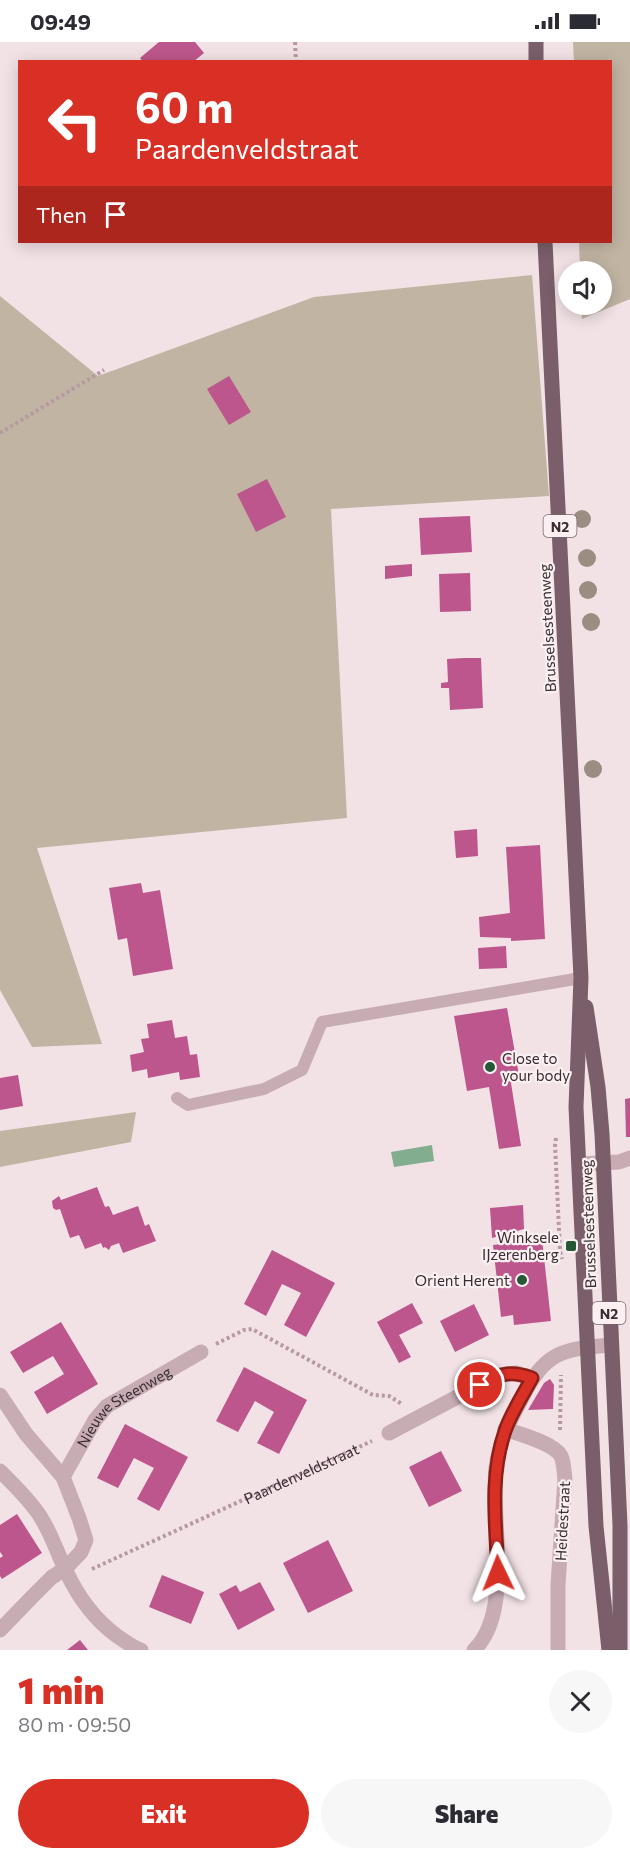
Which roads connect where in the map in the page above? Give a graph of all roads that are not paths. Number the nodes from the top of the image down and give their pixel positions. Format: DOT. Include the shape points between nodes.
graph roads {
  1 [pos="536,42"];
  2 [pos="537,60"];
  3 [pos="545,243"];
  4 [pos="581,978"];
  5 [pos="177,1098"];
  6 [pos="630,1158"];
  7 [pos="603,1163"];
  8 [pos="579,1164"];
  9 [pos="611,1345"];
  10 [pos="589,1347"];
  11 [pos="201,1352"];
  12 [pos="532,1378"];
  13 [pos="0,1395"];
  14 [pos="506,1429"];
  15 [pos="389,1433"];
  16 [pos="0,1471"];
  17 [pos="63,1477"];
  18 [pos="67,1574"];
  19 [pos="0,1630"];
  20 [pos="141,1650"];
  21 [pos="474,1650"];
  22 [pos="558,1650"];
  23 [pos="609,1650"];
  24 [pos="620,1650"];
  1 -- 2 [label="main road"];
  3 -- 4 [label="main road, Brusselsesteenweg / N2"];
  4 -- 5 [label="lane" via="322,1022 302,1070 253,1092 188,1105"];
  4 -- 7 [label="main road, Brusselsesteenweg / N2" via="598,1088"];
  4 -- 8 [label="main road, Brusselsesteenweg / N2" via="576,1107"];
  6 -- 7 [label="street"];
  7 -- 8 [label="street"];
  7 -- 9 [label="main road, Brusselsesteenweg / N2"];
  8 -- 10 [label="main road, Brusselsesteenweg / N2"];
  9 -- 10 [label="street"];
  9 -- 24 [label="main road, Brusselsesteenweg / N2" via="620,1525"];
  10 -- 12 [label="street" via="556,1356"];
  10 -- 23 [label="main road, Brusselsesteenweg / N2" via="596,1526"];
  11 -- 17 [label="street, Nieuwe Steenweg" via="107,1406 95,1419"];
  12 -- 14 [label="street"];
  12 -- 15 [label="street" via="516,1373 499,1375"];
  13 -- 17 [label="street" via="26,1434"];
  14 -- 21 [label="street" via="496,1469 496,1597 492,1621"];
  14 -- 22 [label="street, Heidestraat" via="549,1445 560,1454 565,1479"];
  16 -- 18 [label="street" via="40,1515"];
  17 -- 18 [label="street" via="86,1540"];
  18 -- 19 [label="street" via="52,1577"];
  18 -- 20 [label="street" via="88,1609 107,1628"];
}
